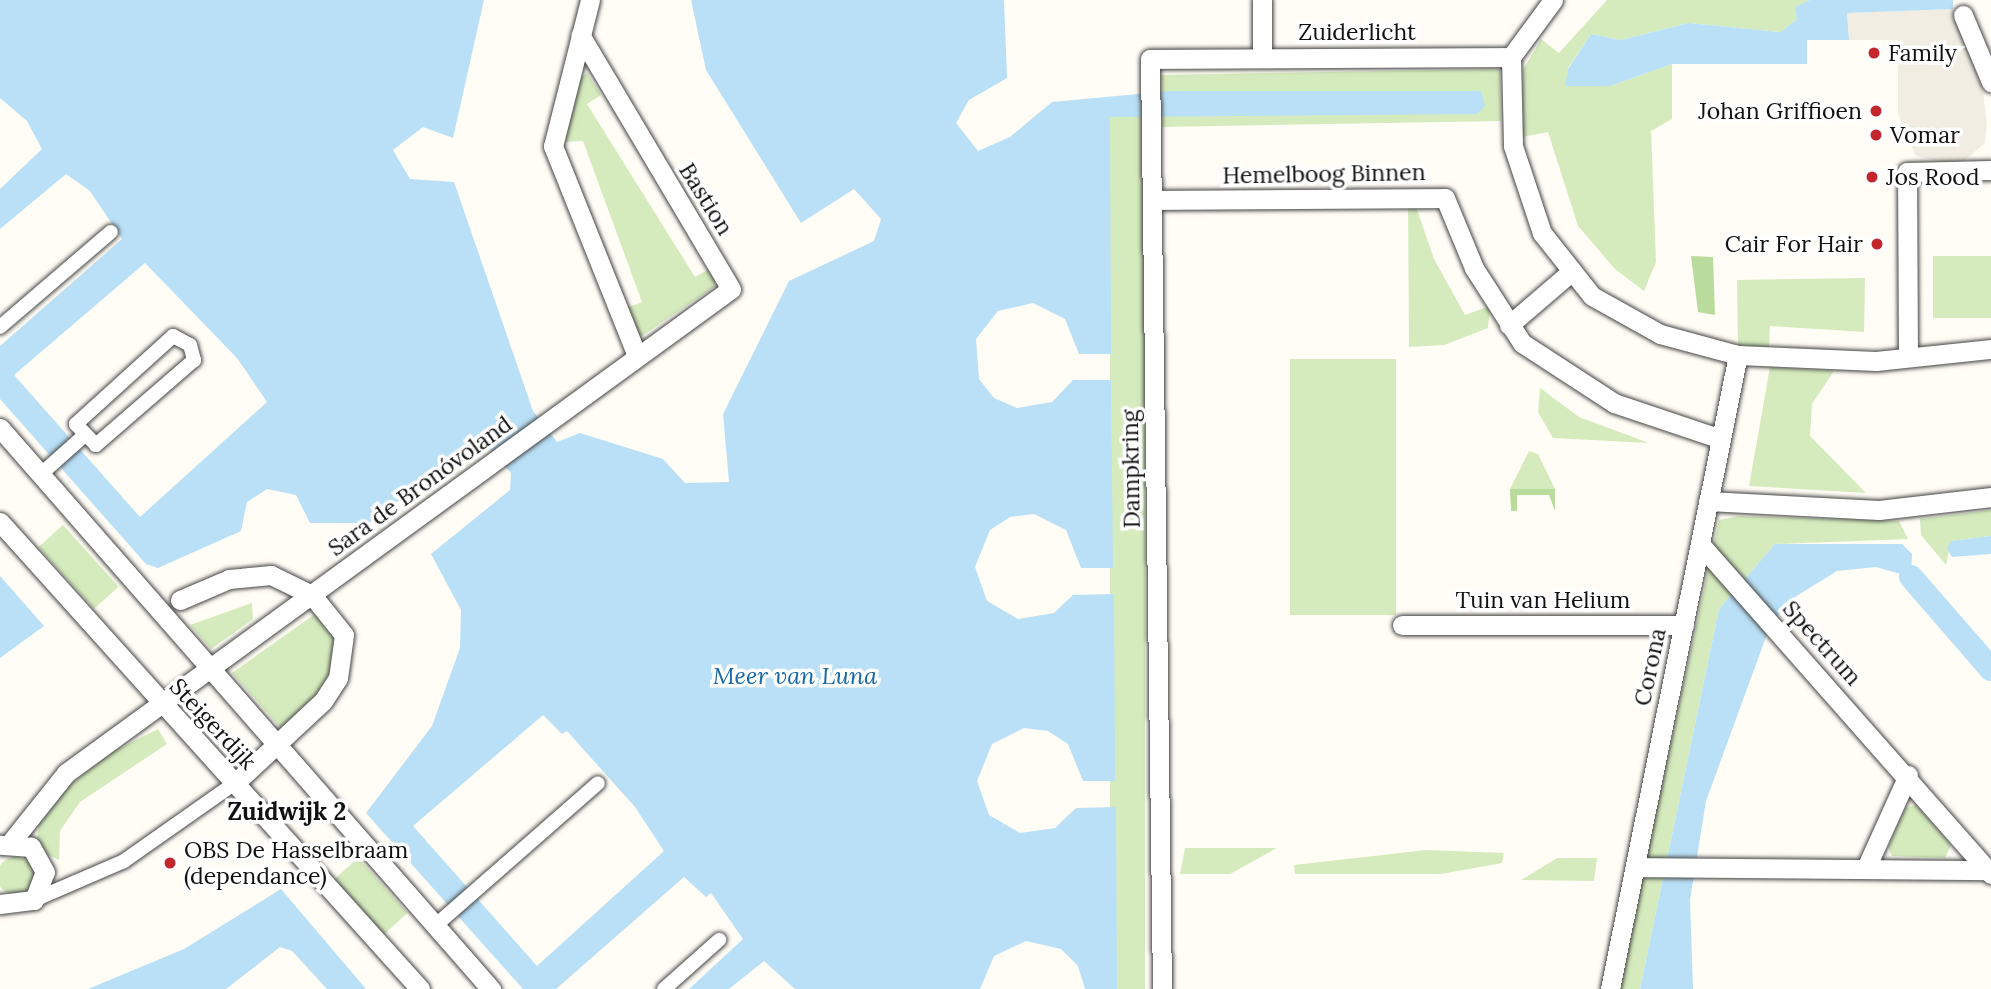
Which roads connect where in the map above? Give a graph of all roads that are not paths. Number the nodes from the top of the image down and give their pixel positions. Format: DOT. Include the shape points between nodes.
graph roads {
  1 [pos="590,0"];
  2 [pos="1262,0"];
  3 [pos="1553,0"];
  4 [pos="1963,15"];
  5 [pos="580,35"];
  6 [pos="1511,57"];
  7 [pos="1262,58"];
  8 [pos="1991,82"];
  9 [pos="1991,170"];
  10 [pos="1152,200"];
  11 [pos="111,232"];
  12 [pos="1572,271"];
  13 [pos="1509,325"];
  14 [pos="0,327"];
  15 [pos="1991,349"];
  16 [pos="1738,355"];
  17 [pos="637,356"];
  18 [pos="1908,357"];
  19 [pos="557,415"];
  20 [pos="0,428"];
  21 [pos="85,435"];
  22 [pos="1721,439"];
  23 [pos="41,474"];
  24 [pos="1991,497"];
  25 [pos="1709,501"];
  26 [pos="0,522"];
  27 [pos="1700,544"];
  28 [pos="312,595"];
  29 [pos="180,600"];
  30 [pos="1402,625"];
  31 [pos="1684,625"];
  32 [pos="209,671"];
  33 [pos="163,708"];
  34 [pos="279,744"];
  35 [pos="1908,775"];
  36 [pos="235,783"];
  37 [pos="598,783"];
  38 [pos="6,843"];
  39 [pos="1635,867"];
  40 [pos="1866,868"];
  41 [pos="1989,872"];
  42 [pos="34,900"];
  43 [pos="0,904"];
  44 [pos="436,925"];
  45 [pos="719,940"];
  46 [pos="420,989"];
  47 [pos="491,989"];
  48 [pos="664,989"];
  49 [pos="1162,989"];
  50 [pos="1610,989"];
  1 -- 5 [label="street"];
  2 -- 7 [label="street"];
  3 -- 6 [label="street"];
  4 -- 8 [label="street"];
  5 -- 17 [label="street" via="553,146"];
  5 -- 17 [label="street, Bastion" via="731,289"];
  6 -- 7 [label="street, Zuiderlicht"];
  6 -- 12 [label="street" via="1520,179 1542,233"];
  7 -- 10 [label="street, Dampkring" via="1150,59"];
  9 -- 18 [label="street" via="1907,172"];
  10 -- 13 [label="street, Hemelboog Binnen" via="1445,198 1474,268"];
  10 -- 49 [label="street, Dampkring"];
  11 -- 14 [label="street"];
  12 -- 13 [label="street"];
  12 -- 16 [label="street" via="1592,296 1660,334"];
  13 -- 22 [label="street, Hemelboog Binnen" via="1567,377 1614,403"];
  15 -- 18 [label="street"];
  16 -- 18 [label="street"];
  16 -- 22 [label="street, Corona"];
  17 -- 19 [label="street, Bastion"];
  19 -- 28 [label="street, Sara de Bronóvoland"];
  20 -- 23 [label="street, Steigerdijk"];
  21 -- 21 [label="street" via="76,424 173,336 190,345 194,360 96,445"];
  21 -- 23 [label="street"];
  22 -- 25 [label="street, Corona"];
  23 -- 32 [label="street, Steigerdijk"];
  24 -- 25 [label="street" via="1879,510"];
  25 -- 27 [label="street, Corona"];
  26 -- 33 [label="street, Steigerdijk"];
  27 -- 31 [label="street, Corona"];
  27 -- 35 [label="street, Spectrum"];
  28 -- 29 [label="street" via="288,579 250,576"];
  28 -- 32 [label="street, Sara de Bronóvoland"];
  28 -- 34 [label="street" via="334,617 345,653 324,701"];
  30 -- 31 [label="street, Tuin van Helium"];
  31 -- 39 [label="street, Corona"];
  32 -- 33 [label="street, Sara de Bronóvoland"];
  32 -- 34 [label="street, Steigerdijk"];
  33 -- 36 [label="street, Steigerdijk"];
  33 -- 38 [label="street, Sara de Bronóvoland" via="66,773"];
  34 -- 36 [label="street"];
  34 -- 44 [label="street, Steigerdijk"];
  35 -- 40 [label="street"];
  35 -- 41 [label="street, Spectrum"];
  36 -- 42 [label="street" via="124,861"];
  36 -- 46 [label="street, Steigerdijk"];
  37 -- 44 [label="street"];
  38 -- 42 [label="street, Sara de Bronóvoland" via="31,847 43,863 44,883"];
  39 -- 40 [label="street, Spectrum"];
  39 -- 50 [label="street, Corona"];
  40 -- 41 [label="street, Spectrum"];
  42 -- 43 [label="street"];
  44 -- 47 [label="street, Steigerdijk"];
  45 -- 48 [label="street"];
}
